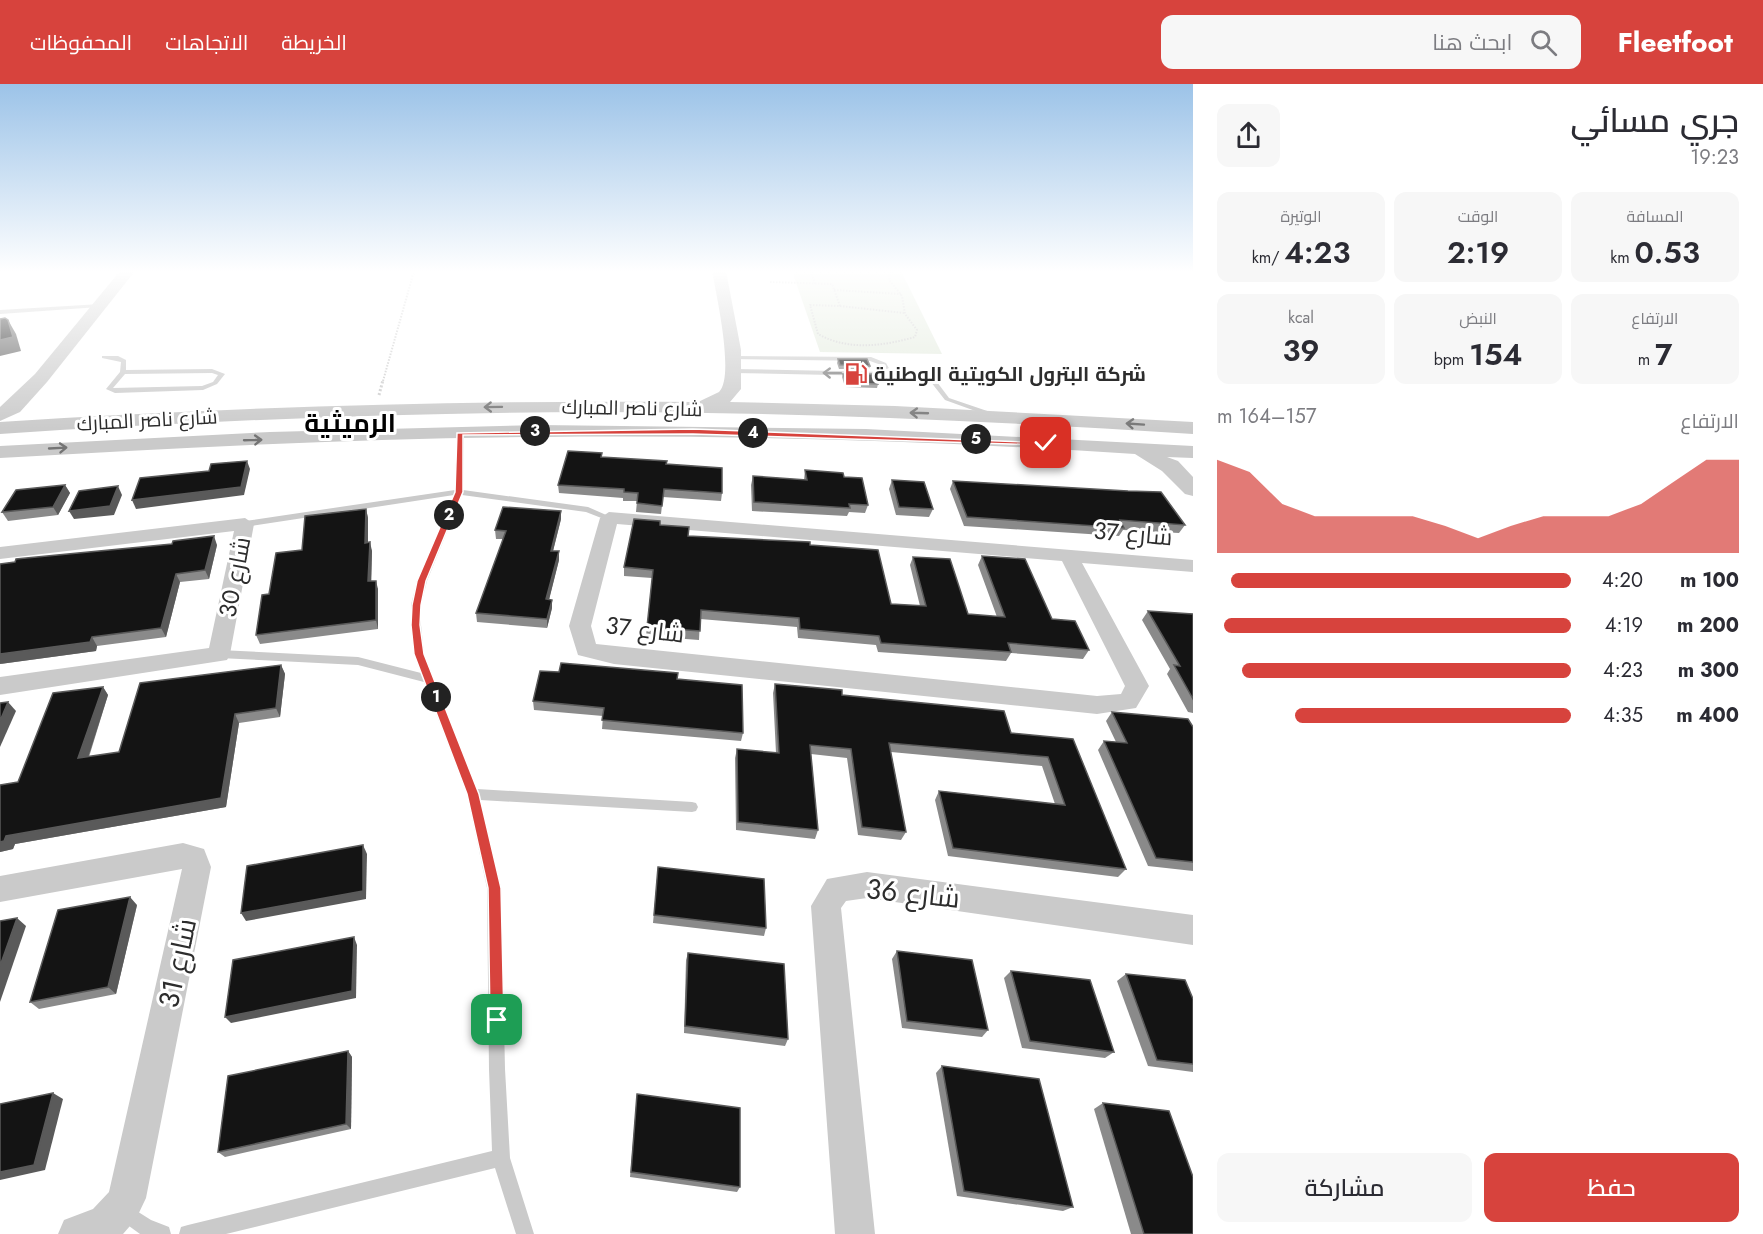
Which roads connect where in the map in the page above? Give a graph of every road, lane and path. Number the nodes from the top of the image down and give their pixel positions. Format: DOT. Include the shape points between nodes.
graph roads {
  1 [pos="83,325"];
  2 [pos="399,325"];
  3 [pos="726,325"];
  4 [pos="815,325"];
  5 [pos="913,325"];
  6 [pos="104,357"];
  7 [pos="123,372"];
  8 [pos="733,372"];
  9 [pos="889,374"];
  10 [pos="606,406"];
  11 [pos="430,408"];
  12 [pos="697,408"];
  13 [pos="375,409"];
  14 [pos="784,410"];
  15 [pos="6,412"];
  16 [pos="1001,417"];
  17 [pos="38,425"];
  18 [pos="0,428"];
  19 [pos="1193,428"];
  20 [pos="538,431"];
  21 [pos="460,433"];
  22 [pos="417,434"];
  23 [pos="1122,447"];
  24 [pos="0,452"];
  25 [pos="1193,454"];
  26 [pos="1191,485"];
  27 [pos="459,492"];
  28 [pos="609,518"];
  29 [pos="245,524"];
  30 [pos="0,553"];
  31 [pos="1069,556"];
  32 [pos="1193,566"];
  33 [pos="219,654"];
  34 [pos="429,679"];
  35 [pos="0,686"];
  36 [pos="473,794"];
  37 [pos="692,807"];
  38 [pos="0,889"];
  39 [pos="1193,930"];
  40 [pos="501,1158"];
  41 [pos="121,1210"];
  42 [pos="78,1234"];
  43 [pos="162,1234"];
  44 [pos="188,1234"];
  45 [pos="525,1234"];
  46 [pos="855,1234"];
  1 -- 15 [label="street" via="41,378"];
  2 -- 13 [label="path"];
  3 -- 8 [label="street"];
  4 -- 5 [label="path" via="818,334 829,340 852,344 915,337 917,330"];
  6 -- 7 [label="lane" via="124,361"];
  7 -- 7 [label="lane" via="109,389 203,388 222,375 212,371"];
  9 -- 8 [label="lane, one-way"];
  8 -- 9 [label="lane" via="871,359 884,364"];
  8 -- 12 [label="street" via="724,397"];
  8 -- 14 [label="street" via="740,395 754,403"];
  9 -- 16 [label="lane" via="930,375 947,399"];
  10 -- 11 [label="street, شارع ناصر المبارك, one-way"];
  10 -- 12 [label="street, شارع ناصر المبارك"];
  10 -- 20 [label="street" via="594,410 539,411 524,416 522,422"];
  11 -- 13 [label="street, شارع ناصر المبارك"];
  11 -- 22 [label="street" via="443,415 443,421"];
  12 -- 14 [label="street, شارع ناصر المبارك"];
  13 -- 17 [label="street, شارع ناصر المبارك"];
  16 -- 14 [label="street, شارع ناصر المبارك, one-way"];
  15 -- 17 [label="street"];
  19 -- 16 [label="street, شارع ناصر المبارك, one-way"];
  17 -- 18 [label="street, شارع ناصر المبارك"];
  20 -- 21 [label="street, شارع ناصر المبارك"];
  20 -- 23 [label="street, شارع ناصر المبارك" via="839,435"];
  21 -- 22 [label="street, شارع ناصر المبارك"];
  21 -- 27 [label="lane"];
  24 -- 22 [label="street, شارع ناصر المبارك, one-way"];
  23 -- 25 [label="street, شارع ناصر المبارك"];
  23 -- 26 [label="street" via="1160,460"];
  25 -- 26 [label="street" via="1186,464"];
  27 -- 28 [label="lane" via="588,510"];
  27 -- 29 [label="lane"];
  27 -- 34 [label="lane" via="416,605 419,654"];
  28 -- 31 [label="street, شارع 37"];
  28 -- 31 [label="street, شارع 37" via="579,626 586,650 1097,705 1128,702 1137,686"];
  29 -- 30 [label="street, شارع 30"];
  29 -- 33 [label="street, شارع 30"];
  31 -- 32 [label="street, شارع 37"];
  33 -- 34 [label="lane" via="358,661"];
  33 -- 35 [label="street"];
  34 -- 36 [label="lane"];
  36 -- 37 [label="lane"];
  36 -- 40 [label="lane" via="494,888"];
  38 -- 41 [label="street, شارع 31" via="183,856 194,858 195,879"];
  39 -- 46 [label="street, شارع 36" via="867,885 837,889 826,906"];
  40 -- 44 [label="lane"];
  40 -- 45 [label="lane"];
  41 -- 42 [label="street" via="96,1230"];
  41 -- 43 [label="lane" via="144,1227"];
}
